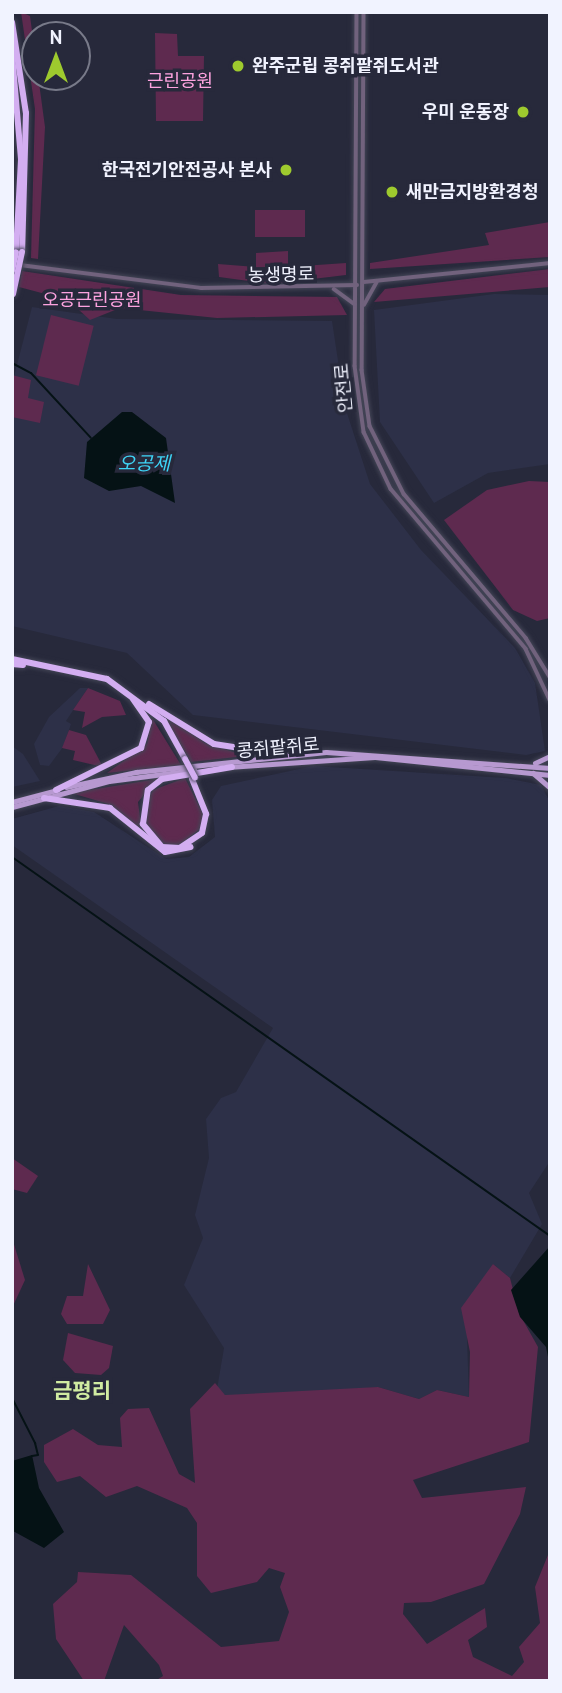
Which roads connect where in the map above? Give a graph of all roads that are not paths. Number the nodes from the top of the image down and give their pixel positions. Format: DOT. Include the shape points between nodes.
graph roads {
  1 [pos="356,12"];
  2 [pos="364,12"];
  3 [pos="12,22"];
  4 [pos="12,54"];
  5 [pos="15,94"];
  6 [pos="19,252"];
  7 [pos="550,263"];
  8 [pos="12,264"];
  9 [pos="12,271"];
  10 [pos="377,281"];
  11 [pos="364,282"];
  12 [pos="356,285"];
  13 [pos="329,288"];
  14 [pos="13,295"];
  15 [pos="357,307"];
  16 [pos="363,307"];
  17 [pos="12,661"];
  18 [pos="550,677"];
  19 [pos="132,695"];
  20 [pos="550,700"];
  21 [pos="285,755"];
  22 [pos="550,756"];
  23 [pos="528,766"];
  24 [pos="232,767"];
  25 [pos="550,768"];
  26 [pos="533,773"];
  27 [pos="550,775"];
  28 [pos="194,778"];
  29 [pos="550,788"];
  30 [pos="56,790"];
  31 [pos="44,797"];
  32 [pos="12,805"];
  1 -- 12 [label="street, 안전로"];
  2 -- 11 [label="street, 안전로"];
  3 -- 6 [label="highway" via="26,113"];
  4 -- 5 [label="highway"];
  5 -- 6 [label="highway"];
  6 -- 9 [label="highway, bridge"];
  6 -- 14 [label="highway, bridge"];
  7 -- 10 [label="street, 농생명로"];
  8 -- 13 [label="street, 농생명로" via="170,286"];
  10 -- 11 [label="street, 농생명로"];
  10 -- 16 [label="street"];
  11 -- 12 [label="street, 농생명로"];
  11 -- 16 [label="street, 안전로"];
  12 -- 13 [label="street, 농생명로"];
  12 -- 15 [label="street, 안전로"];
  13 -- 15 [label="street" via="347,294"];
  15 -- 20 [label="street, 안전로" via="357,401 377,465 526,649"];
  16 -- 18 [label="street, 안전로" via="365,400 385,464 526,638"];
  17 -- 19 [label="highway" via="91,672"];
  19 -- 21 [label="highway" via="214,744"];
  19 -- 28 [label="highway, bridge" via="160,722"];
  19 -- 30 [label="highway" via="149,722 143,745 107,770"];
  21 -- 23 [label="main road, 콩쥐팥쥐로" via="356,752"];
  21 -- 30 [label="main road, 콩쥐팥쥐로" via="136,772"];
  22 -- 23 [label="main road"];
  23 -- 25 [label="main road, 콩쥐팥쥐로"];
  24 -- 26 [label="main road, 콩쥐팥쥐로" via="376,757"];
  24 -- 28 [label="highway" via="162,779 148,790 142,824 162,847 180,848 202,833 206,814"];
  24 -- 31 [label="main road, 콩쥐팥쥐로" via="142,775"];
  26 -- 27 [label="main road, 콩쥐팥쥐로"];
  26 -- 29 [label="main road"];
  28 -- 31 [label="highway" via="210,811 209,826 183,852 154,847 110,808"];
  30 -- 32 [label="main road, 콩쥐팥쥐로"];
  31 -- 32 [label="main road, 콩쥐팥쥐로"];
}
